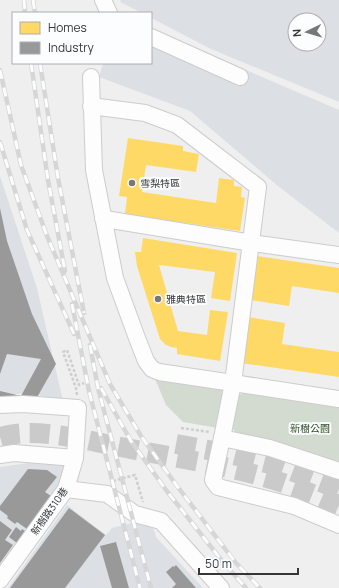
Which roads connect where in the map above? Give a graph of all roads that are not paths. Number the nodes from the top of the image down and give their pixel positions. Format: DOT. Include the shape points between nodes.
graph roads {
  1 [pos="103,0"];
  2 [pos="109,12"];
  3 [pos="152,37"];
  4 [pos="91,77"];
  5 [pos="240,77"];
  6 [pos="91,106"];
  7 [pos="103,218"];
  8 [pos="252,244"];
  9 [pos="339,256"];
  10 [pos="232,382"];
  11 [pos="339,399"];
  12 [pos="0,406"];
  13 [pos="222,437"];
  14 [pos="0,455"];
  15 [pos="75,458"];
  16 [pos="339,471"];
  17 [pos="66,489"];
  18 [pos="339,525"];
  19 [pos="0,580"];
  20 [pos="221,588"];
  1 -- 2 [label="street"];
  3 -- 5 [label="street"];
  4 -- 6 [label="street"];
  6 -- 7 [label="street" via="94,170"];
  6 -- 8 [label="street" via="145,113 177,125 258,187"];
  7 -- 8 [label="street"];
  7 -- 10 [label="street" via="115,278 146,361 152,369"];
  8 -- 9 [label="street"];
  8 -- 10 [label="street"];
  10 -- 11 [label="street"];
  10 -- 13 [label="street"];
  12 -- 15 [label="street, 新樹路310巷" via="23,404 78,408"];
  13 -- 16 [label="street" via="270,448"];
  13 -- 18 [label="street" via="213,480 218,487 294,506"];
  14 -- 15 [label="street" via="14,453"];
  15 -- 17 [label="street, 新樹路310巷"];
  17 -- 19 [label="street, 新樹路310巷"];
  17 -- 20 [label="street" via="107,494 135,514 161,521"];
}
